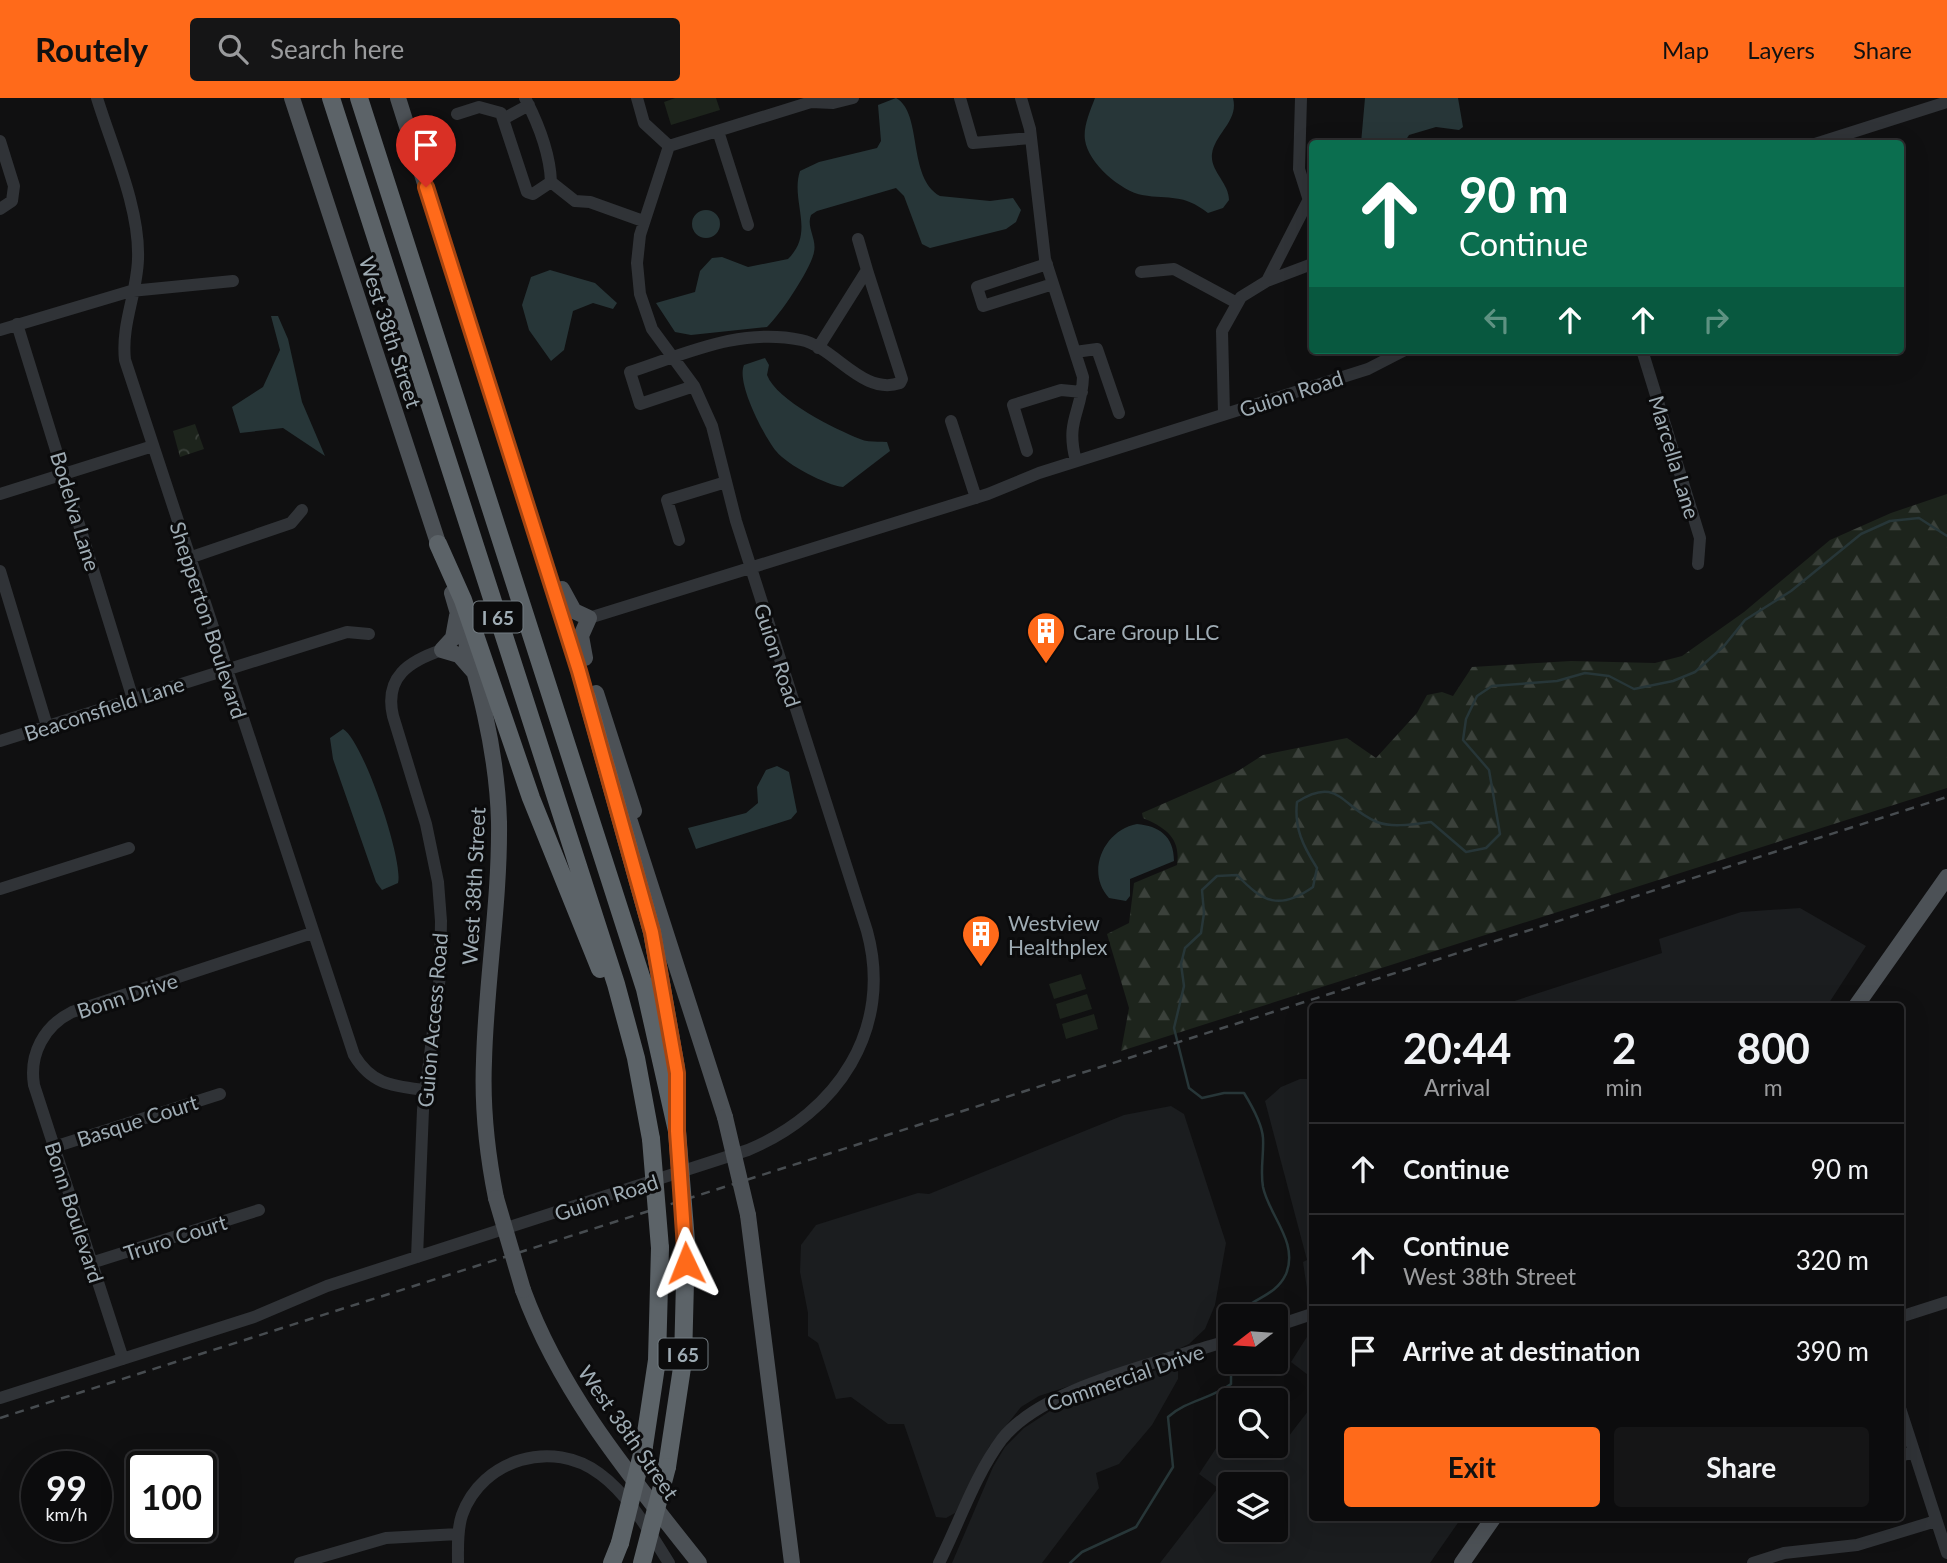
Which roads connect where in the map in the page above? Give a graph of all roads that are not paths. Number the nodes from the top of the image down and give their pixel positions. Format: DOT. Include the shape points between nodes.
graph roads {
  1 [pos="97,98"];
  2 [pos="292,98"];
  3 [pos="331,98"];
  4 [pos="359,98"];
  5 [pos="398,98"];
  6 [pos="637,98"];
  7 [pos="853,98"];
  8 [pos="960,98"];
  9 [pos="1021,98"];
  10 [pos="1301,98"];
  11 [pos="811,100"];
  12 [pos="527,102"];
  13 [pos="1947,102"];
  14 [pos="457,114"];
  15 [pos="505,118"];
  16 [pos="718,131"];
  17 [pos="1031,138"];
  18 [pos="1828,140"];
  19 [pos="0,141"];
  20 [pos="668,146"];
  21 [pos="547,184"];
  22 [pos="1309,201"];
  23 [pos="1309,206"];
  24 [pos="0,209"];
  25 [pos="643,221"];
  26 [pos="748,225"];
  27 [pos="858,239"];
  28 [pos="1047,264"];
  29 [pos="1309,265"];
  30 [pos="867,270"];
  31 [pos="1141,272"];
  32 [pos="233,281"];
  33 [pos="1267,281"];
  34 [pos="1054,284"];
  35 [pos="131,291"];
  36 [pos="1237,303"];
  37 [pos="17,324"];
  38 [pos="0,330"];
  39 [pos="818,348"];
  40 [pos="1075,352"];
  41 [pos="1397,354"];
  42 [pos="1643,354"];
  43 [pos="673,358"];
  44 [pos="694,386"];
  45 [pos="1082,392"];
  46 [pos="1119,413"];
  47 [pos="1224,414"];
  48 [pos="951,421"];
  49 [pos="153,446"];
  50 [pos="1027,451"];
  51 [pos="1076,461"];
  52 [pos="65,474"];
  53 [pos="726,482"];
  54 [pos="0,494"];
  55 [pos="976,498"];
  56 [pos="302,510"];
  57 [pos="539,539"];
  58 [pos="680,540"];
  59 [pos="438,544"];
  60 [pos="189,558"];
  61 [pos="1698,564"];
  62 [pos="750,567"];
  63 [pos="0,571"];
  64 [pos="458,611"];
  65 [pos="589,618"];
  66 [pos="369,634"];
  67 [pos="442,650"];
  68 [pos="224,668"];
  69 [pos="478,677"];
  70 [pos="587,698"];
  71 [pos="133,699"];
  72 [pos="47,726"];
  73 [pos="0,741"];
  74 [pos="129,848"];
  75 [pos="1947,877"];
  76 [pos="649,878"];
  77 [pos="0,889"];
  78 [pos="312,933"];
  79 [pos="1858,1003"];
  80 [pos="636,1058"];
  81 [pos="33,1064"];
  82 [pos="425,1090"];
  83 [pos="220,1094"];
  84 [pos="677,1131"];
  85 [pos="54,1147"];
  86 [pos="259,1210"];
  87 [pos="417,1257"];
  88 [pos="91,1263"];
  89 [pos="1947,1302"];
  90 [pos="1307,1316"];
  91 [pos="1904,1316"];
  92 [pos="1288,1322"];
  93 [pos="1218,1344"];
  94 [pos="123,1359"];
  95 [pos="0,1398"];
  96 [pos="1904,1421"];
  97 [pos="1914,1452"];
  98 [pos="1904,1455"];
  99 [pos="1491,1521"];
  100 [pos="1936,1521"];
  101 [pos="458,1534"];
  102 [pos="1947,1553"];
  103 [pos="1783,1558"];
  104 [pos="300,1563"];
  105 [pos="458,1563"];
  106 [pos="611,1563"];
  107 [pos="642,1563"];
  108 [pos="669,1563"];
  109 [pos="699,1563"];
  110 [pos="792,1563"];
  111 [pos="939,1563"];
  112 [pos="1462,1563"];
  113 [pos="1753,1563"];
  1 -- 35 [label="street, Shepperton Boulevard" via="137,227 138,262"];
  2 -- 59 [label="main road, West 38th Street"];
  3 -- 80 [label="highway, I 65"];
  4 -- 84 [label="highway, I 65" via="645,989"];
  5 -- 57 [label="main road"];
  6 -- 20 [label="street" via="644,123"];
  7 -- 11 [label="street" via="833,103"];
  8 -- 17 [label="street" via="973,143"];
  9 -- 17 [label="street"];
  10 -- 22 [label="street" via="1299,169"];
  11 -- 16 [label="street"];
  12 -- 15 [label="street"];
  12 -- 21 [label="street" via="548,160"];
  13 -- 18 [label="street"];
  14 -- 15 [label="street" via="479,107 498,111"];
  15 -- 21 [label="street" via="527,192 533,194"];
  16 -- 20 [label="street"];
  16 -- 26 [label="street"];
  17 -- 28 [label="street"];
  19 -- 24 [label="street" via="14,186 12,201"];
  20 -- 25 [label="street"];
  21 -- 25 [label="street" via="570,198"];
  23 -- 33 [label="street"];
  25 -- 43 [label="street" via="636,263 640,294 653,329"];
  27 -- 30 [label="street"];
  28 -- 34 [label="street"];
  28 -- 34 [label="street" via="977,287 983,306"];
  29 -- 33 [label="street"];
  30 -- 39 [label="street"];
  30 -- 39 [label="street" via="901,382 885,386 872,382"];
  31 -- 36 [label="street" via="1174,269"];
  32 -- 35 [label="street"];
  33 -- 36 [label="street"];
  34 -- 40 [label="street"];
  35 -- 37 [label="street"];
  35 -- 49 [label="street, Shepperton Boulevard" via="122,337 125,360"];
  36 -- 47 [label="street" via="1221,336"];
  37 -- 38 [label="street"];
  37 -- 52 [label="street, Bodelva Lane"];
  39 -- 43 [label="street" via="801,340 755,337 713,344"];
  40 -- 45 [label="street" via="1083,377"];
  40 -- 46 [label="street" via="1097,349"];
  41 -- 47 [label="street, Guion Road" via="1368,369"];
  42 -- 61 [label="street, Marcella Lane" via="1700,538"];
  43 -- 44 [label="street"];
  43 -- 44 [label="street" via="630,372 640,404"];
  44 -- 53 [label="street" via="712,426"];
  45 -- 50 [label="street" via="1061,390 1013,405"];
  45 -- 51 [label="street" via="1071,426"];
  47 -- 51 [label="street, Guion Road"];
  48 -- 55 [label="street"];
  49 -- 52 [label="street"];
  49 -- 60 [label="street, Shepperton Boulevard"];
  51 -- 55 [label="street, Guion Road"];
  52 -- 54 [label="street"];
  52 -- 71 [label="street, Bodelva Lane"];
  53 -- 58 [label="street" via="667,500"];
  53 -- 62 [label="street"];
  55 -- 62 [label="street, Guion Road"];
  56 -- 60 [label="street" via="291,523"];
  57 -- 65 [label="main road" via="568,602 579,615"];
  57 -- 70 [label="main road"];
  59 -- 64 [label="main road, West 38th Street"];
  59 -- 80 [label="highway" via="463,600 531,798"];
  60 -- 68 [label="street, Shepperton Boulevard"];
  62 -- 65 [label="street, Guion Road"];
  62 -- 87 [label="street, Guion Road" via="870,945 872,995 857,1052 841,1082 813,1112 764,1144"];
  63 -- 72 [label="street"];
  64 -- 67 [label="main road" via="454,634"];
  64 -- 69 [label="main road, West 38th Street"];
  65 -- 76 [label="main road" via="582,630 582,647 637,821"];
  66 -- 68 [label="street, Beaconsfield Lane" via="347,632"];
  67 -- 69 [label="main road" via="462,657"];
  67 -- 82 [label="street, Guion Access Road" via="404,668 390,697 426,824 439,891 440,976"];
  68 -- 71 [label="street, Beaconsfield Lane"];
  68 -- 78 [label="street, Shepperton Boulevard"];
  69 -- 109 [label="main road, West 38th Street, bridge" via="499,819 484,1063 485,1127 496,1198 523,1290 579,1405"];
  70 -- 76 [label="main road"];
  70 -- 84 [label="highway" via="652,932 677,1073"];
  71 -- 72 [label="street, Beaconsfield Lane"];
  72 -- 73 [label="street, Beaconsfield Lane"];
  74 -- 77 [label="street"];
  75 -- 79 [label="main road"];
  76 -- 110 [label="main road, bridge" via="725,1117 748,1215"];
  78 -- 81 [label="street, Bonn Drive" via="68,1014 46,1032"];
  78 -- 82 [label="street, Shepperton Boulevard" via="364,1072 397,1087"];
  80 -- 106 [label="highway, I 65, bridge" via="651,1139 660,1248 657,1360 644,1446"];
  81 -- 85 [label="street, Bonn Boulevard" via="34,1085"];
  82 -- 87 [label="street, Guion Access Road"];
  83 -- 85 [label="street, Basque Court"];
  84 -- 107 [label="highway, I 65, bridge" via="686,1241 683,1361 667,1467"];
  85 -- 88 [label="street, Bonn Boulevard"];
  86 -- 88 [label="street, Truro Court"];
  87 -- 94 [label="street, Guion Road"];
  88 -- 94 [label="street, Bonn Boulevard"];
  89 -- 91 [label="street"];
  90 -- 92 [label="street"];
  93 -- 111 [label="street, Commercial Drive" via="1066,1393 1024,1417 993,1452"];
  94 -- 95 [label="street, Guion Road"];
  96 -- 97 [label="street"];
  97 -- 98 [label="street"];
  97 -- 100 [label="street"];
  99 -- 112 [label="main road"];
  100 -- 102 [label="street"];
  100 -- 103 [label="street" via="1857,1545"];
  101 -- 104 [label="street" via="386,1538"];
  101 -- 105 [label="street"];
  101 -- 108 [label="street" via="466,1505 488,1477 522,1459 556,1456 582,1463 608,1480"];
  103 -- 113 [label="street"];
}
